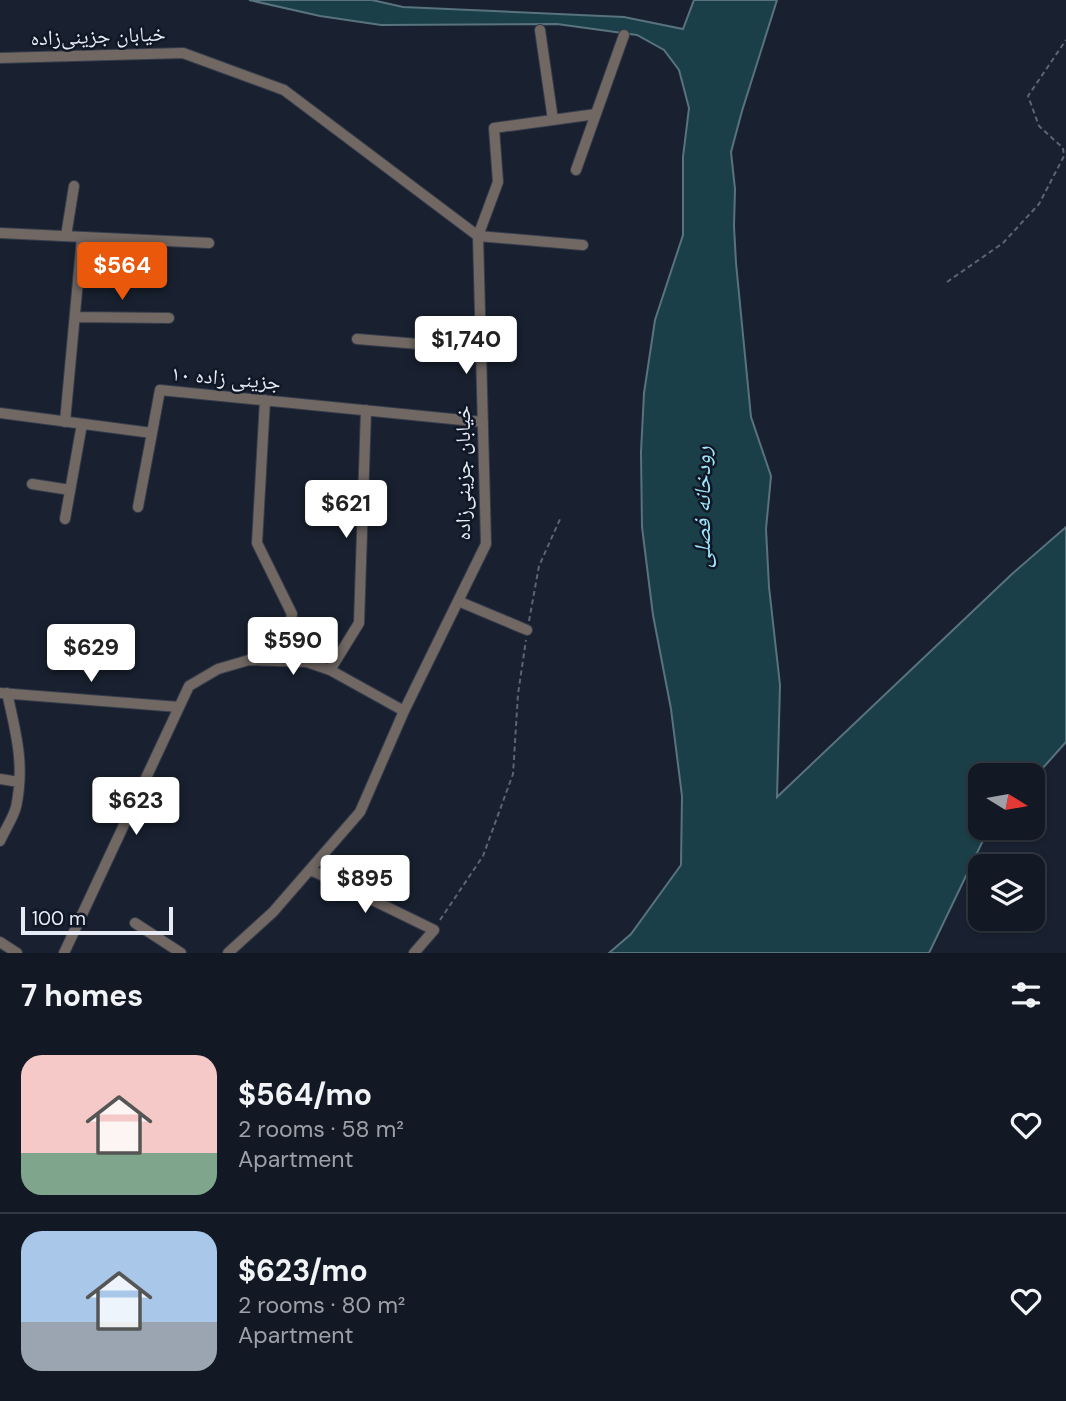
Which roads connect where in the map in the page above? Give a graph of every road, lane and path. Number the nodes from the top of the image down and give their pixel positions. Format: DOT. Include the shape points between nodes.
graph roads {
  1 [pos="540,30"];
  2 [pos="624,35"];
  3 [pos="1066,40"];
  4 [pos="0,58"];
  5 [pos="596,114"];
  6 [pos="552,120"];
  7 [pos="576,170"];
  8 [pos="74,186"];
  9 [pos="0,233"];
  10 [pos="66,236"];
  11 [pos="478,236"];
  12 [pos="82,237"];
  13 [pos="209,243"];
  14 [pos="583,245"];
  15 [pos="947,282"];
  16 [pos="75,317"];
  17 [pos="169,318"];
  18 [pos="357,339"];
  19 [pos="481,349"];
  20 [pos="265,400"];
  21 [pos="366,410"];
  22 [pos="0,413"];
  23 [pos="65,422"];
  24 [pos="483,422"];
  25 [pos="82,424"];
  26 [pos="152,433"];
  27 [pos="32,484"];
  28 [pos="70,490"];
  29 [pos="138,507"];
  30 [pos="561,517"];
  31 [pos="65,519"];
  32 [pos="458,601"];
  33 [pos="527,630"];
  34 [pos="282,660"];
  35 [pos="330,670"];
  36 [pos="3,693"];
  37 [pos="179,707"];
  38 [pos="404,711"];
  39 [pos="0,779"];
  40 [pos="19,782"];
  41 [pos="0,842"];
  42 [pos="311,870"];
  43 [pos="135,923"];
  44 [pos="434,930"];
  45 [pos="0,942"];
  46 [pos="17,953"];
  47 [pos="64,953"];
  48 [pos="181,953"];
  49 [pos="228,953"];
  50 [pos="414,953"];
  1 -- 6 [label="street"];
  2 -- 5 [label="street"];
  3 -- 15 [label="path" via="1028,96 1039,126 1063,148 1064,156 1039,204 1003,243"];
  4 -- 11 [label="street, خیابان جزینی‌زاده" via="183,53 285,90"];
  5 -- 6 [label="street"];
  5 -- 7 [label="street"];
  6 -- 11 [label="street" via="494,128 498,182"];
  8 -- 10 [label="street"];
  9 -- 10 [label="street"];
  10 -- 12 [label="street"];
  11 -- 14 [label="street"];
  11 -- 19 [label="street, خیابان جزینی‌زاده"];
  12 -- 13 [label="street"];
  12 -- 16 [label="street"];
  16 -- 17 [label="street"];
  16 -- 23 [label="street"];
  18 -- 19 [label="street"];
  19 -- 24 [label="street, خیابان جزینی‌زاده"];
  20 -- 21 [label="street, جزینی زاده ۱۰"];
  20 -- 26 [label="street, جزینی زاده ۱۰" via="160,390"];
  20 -- 34 [label="street" via="257,543 292,614"];
  21 -- 24 [label="street, جزینی زاده ۱۰"];
  21 -- 35 [label="street" via="359,623"];
  22 -- 23 [label="street"];
  23 -- 25 [label="street"];
  24 -- 32 [label="street, خیابان جزینی‌زاده" via="486,544"];
  25 -- 26 [label="street"];
  25 -- 28 [label="street"];
  26 -- 29 [label="street"];
  27 -- 28 [label="street"];
  28 -- 31 [label="street"];
  30 -- 33 [label="path" via="539,566"];
  32 -- 33 [label="street"];
  32 -- 38 [label="street, خیابان جزینی‌زاده"];
  33 -- 44 [label="path" via="513,774 483,856"];
  34 -- 35 [label="street"];
  34 -- 37 [label="street" via="249,660 218,669 189,686"];
  35 -- 38 [label="street"];
  36 -- 37 [label="street"];
  36 -- 40 [label="street" via="20,748"];
  37 -- 47 [label="street"];
  38 -- 42 [label="street, خیابان جزینی‌زاده" via="360,812"];
  39 -- 40 [label="street"];
  40 -- 41 [label="street" via="15,808"];
  42 -- 44 [label="street"];
  42 -- 49 [label="street, خیابان جزینی‌زاده"];
  43 -- 48 [label="street"];
  44 -- 50 [label="street"];
  45 -- 46 [label="street"];
}
